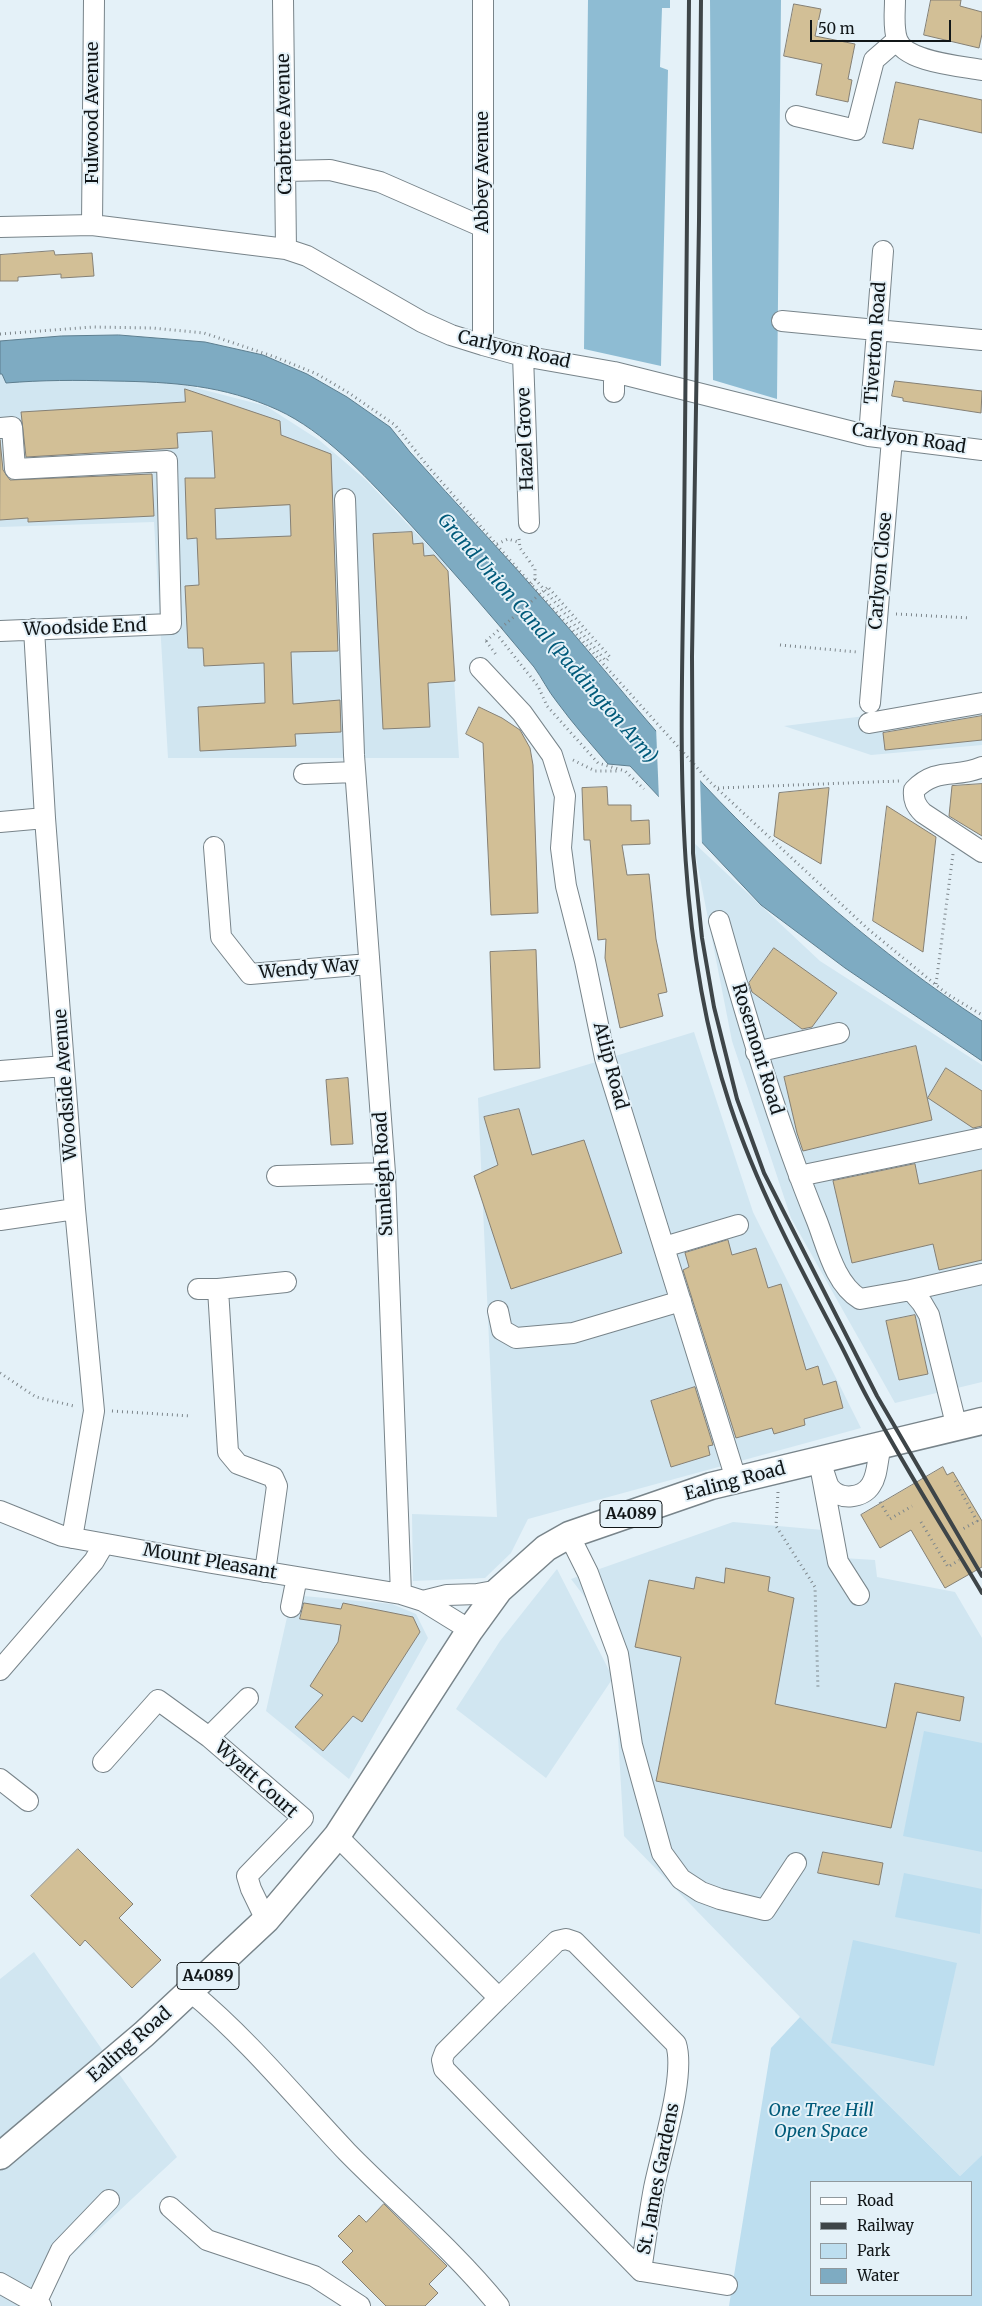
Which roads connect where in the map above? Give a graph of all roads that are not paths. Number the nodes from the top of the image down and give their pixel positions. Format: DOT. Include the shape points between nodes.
graph roads {
  1 [pos="94,0"];
  2 [pos="283,0"];
  3 [pos="483,0"];
  4 [pos="896,0"];
  5 [pos="897,40"];
  6 [pos="982,70"];
  7 [pos="796,116"];
  8 [pos="285,171"];
  9 [pos="92,225"];
  10 [pos="0,227"];
  11 [pos="483,227"];
  12 [pos="286,249"];
  13 [pos="883,251"];
  14 [pos="782,321"];
  15 [pos="876,330"];
  16 [pos="982,340"];
  17 [pos="483,345"];
  18 [pos="523,356"];
  19 [pos="614,372"];
  20 [pos="614,392"];
  21 [pos="0,428"];
  22 [pos="869,436"];
  23 [pos="892,439"];
  24 [pos="982,450"];
  25 [pos="345,499"];
  26 [pos="524,528"];
  27 [pos="34,629"];
  28 [pos="0,631"];
  29 [pos="480,668"];
  30 [pos="982,703"];
  31 [pos="355,763"];
  32 [pos="982,767"];
  33 [pos="304,774"];
  34 [pos="45,818"];
  35 [pos="0,822"];
  36 [pos="214,847"];
  37 [pos="982,852"];
  38 [pos="719,921"];
  39 [pos="369,964"];
  40 [pos="839,1033"];
  41 [pos="756,1052"];
  42 [pos="64,1066"];
  43 [pos="0,1071"];
  44 [pos="982,1138"];
  45 [pos="385,1173"];
  46 [pos="278,1176"];
  47 [pos="799,1176"];
  48 [pos="75,1209"];
  49 [pos="0,1220"];
  50 [pos="738,1225"];
  51 [pos="664,1247"];
  52 [pos="982,1274"];
  53 [pos="286,1282"];
  54 [pos="218,1288"];
  55 [pos="198,1289"];
  56 [pos="911,1290"];
  57 [pos="681,1301"];
  58 [pos="498,1311"];
  59 [pos="970,1424"];
  60 [pos="881,1447"];
  61 [pos="819,1460"];
  62 [pos="736,1479"];
  63 [pos="0,1511"];
  64 [pos="569,1535"];
  65 [pos="72,1538"];
  66 [pos="104,1544"];
  67 [pos="266,1572"];
  68 [pos="297,1577"];
  69 [pos="499,1590"];
  70 [pos="401,1594"];
  71 [pos="859,1595"];
  72 [pos="423,1601"];
  73 [pos="292,1606"];
  74 [pos="470,1630"];
  75 [pos="0,1670"];
  76 [pos="248,1698"];
  77 [pos="209,1737"];
  78 [pos="102,1762"];
  79 [pos="0,1778"];
  80 [pos="28,1801"];
  81 [pos="337,1836"];
  82 [pos="796,1863"];
  83 [pos="266,1920"];
  84 [pos="191,1992"];
  85 [pos="499,1998"];
  86 [pos="0,2156"];
  87 [pos="109,2200"];
  88 [pos="170,2207"];
  89 [pos="641,2272"];
  90 [pos="0,2283"];
  91 [pos="727,2285"];
  92 [pos="32,2303"];
  93 [pos="360,2306"];
  94 [pos="499,2306"];
  1 -- 9 [label="street, Fulwood Avenue"];
  2 -- 8 [label="street, Crabtree Avenue"];
  3 -- 11 [label="street, Abbey Avenue"];
  4 -- 5 [label="street"];
  5 -- 6 [label="street" via="904,50 921,58"];
  5 -- 7 [label="street" via="874,60 856,130"];
  8 -- 11 [label="street" via="330,170 380,182"];
  8 -- 12 [label="street, Crabtree Avenue"];
  9 -- 10 [label="street, Carlyon Road"];
  9 -- 12 [label="street, Carlyon Road"];
  11 -- 17 [label="street, Abbey Avenue"];
  12 -- 17 [label="street, Carlyon Road" via="307,256 422,322"];
  13 -- 15 [label="street, Tiverton Road"];
  14 -- 15 [label="street"];
  15 -- 16 [label="street"];
  15 -- 22 [label="street, Tiverton Road"];
  17 -- 18 [label="street, Carlyon Road"];
  18 -- 19 [label="street, Carlyon Road"];
  18 -- 26 [label="street, Hazel Grove"];
  19 -- 20 [label="street"];
  19 -- 22 [label="street, Carlyon Road"];
  21 -- 27 [label="street, Woodside End" via="12,427 15,469 167,461 171,624"];
  22 -- 23 [label="street, Carlyon Road"];
  23 -- 24 [label="street, Carlyon Road"];
  23 -- 30 [label="street, Carlyon Close" via="870,713"];
  25 -- 31 [label="street, Sunleigh Road"];
  27 -- 28 [label="street, Woodside End"];
  27 -- 34 [label="street, Woodside Avenue"];
  29 -- 51 [label="street, Atlip Road" via="522,713 552,755 564,796 561,848 566,886 586,961 605,1058"];
  31 -- 33 [label="street"];
  31 -- 39 [label="street, Sunleigh Road"];
  32 -- 37 [label="street" via="933,776 914,790 913,798 916,807"];
  34 -- 35 [label="street"];
  34 -- 42 [label="street, Woodside Avenue"];
  36 -- 39 [label="street, Wendy Way" via="221,937 250,974"];
  38 -- 41 [label="street, Rosemont Road"];
  39 -- 45 [label="street, Sunleigh Road"];
  40 -- 41 [label="street"];
  41 -- 47 [label="street, Rosemont Road"];
  42 -- 43 [label="street"];
  42 -- 48 [label="street, Woodside Avenue"];
  44 -- 47 [label="street"];
  45 -- 46 [label="street"];
  45 -- 70 [label="street, Sunleigh Road"];
  47 -- 56 [label="street, Rosemont Road" via="839,1276 851,1294 860,1299 872,1299"];
  48 -- 49 [label="street"];
  48 -- 65 [label="street, Woodside Avenue" via="94,1410"];
  50 -- 51 [label="street"];
  51 -- 57 [label="street, Atlip Road"];
  52 -- 56 [label="street, Rosemont Road"];
  53 -- 54 [label="street"];
  54 -- 55 [label="street"];
  54 -- 67 [label="street" via="228,1452 238,1464 273,1477 277,1486"];
  56 -- 59 [label="street" via="929,1315"];
  57 -- 58 [label="street" via="573,1333 516,1338 502,1330"];
  57 -- 62 [label="street, Atlip Road"];
  59 -- 60 [label="main road, Ealing Road / A4089"];
  60 -- 61 [label="main road, Ealing Road / A4089"];
  60 -- 61 [label="street" via="872,1484 864,1493 850,1497 830,1488"];
  61 -- 62 [label="main road, Ealing Road / A4089"];
  61 -- 71 [label="street" via="838,1562"];
  62 -- 64 [label="main road, Ealing Road / A4089"];
  63 -- 65 [label="street, Mount Pleasant" via="27,1524"];
  64 -- 69 [label="main road, Ealing Road / A4089" via="546,1548"];
  64 -- 82 [label="street" via="588,1573 618,1654 632,1745 662,1853 681,1879 700,1892 765,1910"];
  65 -- 66 [label="street, Mount Pleasant"];
  66 -- 67 [label="street, Mount Pleasant"];
  66 -- 75 [label="street" via="94,1561"];
  67 -- 68 [label="street, Mount Pleasant"];
  68 -- 70 [label="street, Mount Pleasant"];
  68 -- 73 [label="street"];
  69 -- 72 [label="street" via="447,1595"];
  69 -- 74 [label="main road, Ealing Road / A4089"];
  70 -- 72 [label="street, Mount Pleasant"];
  72 -- 74 [label="street, Mount Pleasant"];
  74 -- 81 [label="main road, Ealing Road / A4089"];
  76 -- 77 [label="street, Wyatt Court"];
  77 -- 78 [label="street, Wyatt Court" via="158,1700"];
  77 -- 83 [label="street, Wyatt Court" via="302,1818 248,1876"];
  79 -- 80 [label="street"];
  81 -- 83 [label="main road, Ealing Road / A4089"];
  81 -- 85 [label="street"];
  83 -- 84 [label="main road, Ealing Road / A4089"];
  84 -- 86 [label="main road, Ealing Road / A4089"];
  84 -- 94 [label="street" via="218,2014 348,2153 419,2221"];
  85 -- 89 [label="street, St. James Gardens" via="445,2052 442,2060 444,2069"];
  85 -- 89 [label="street, St. James Gardens" via="557,1941 566,1939 575,1942 676,2044 679,2052 677,2084 654,2189"];
  87 -- 92 [label="street" via="61,2250"];
  88 -- 93 [label="street" via="207,2240 314,2276"];
  89 -- 91 [label="street"];
  90 -- 92 [label="street"];
}
